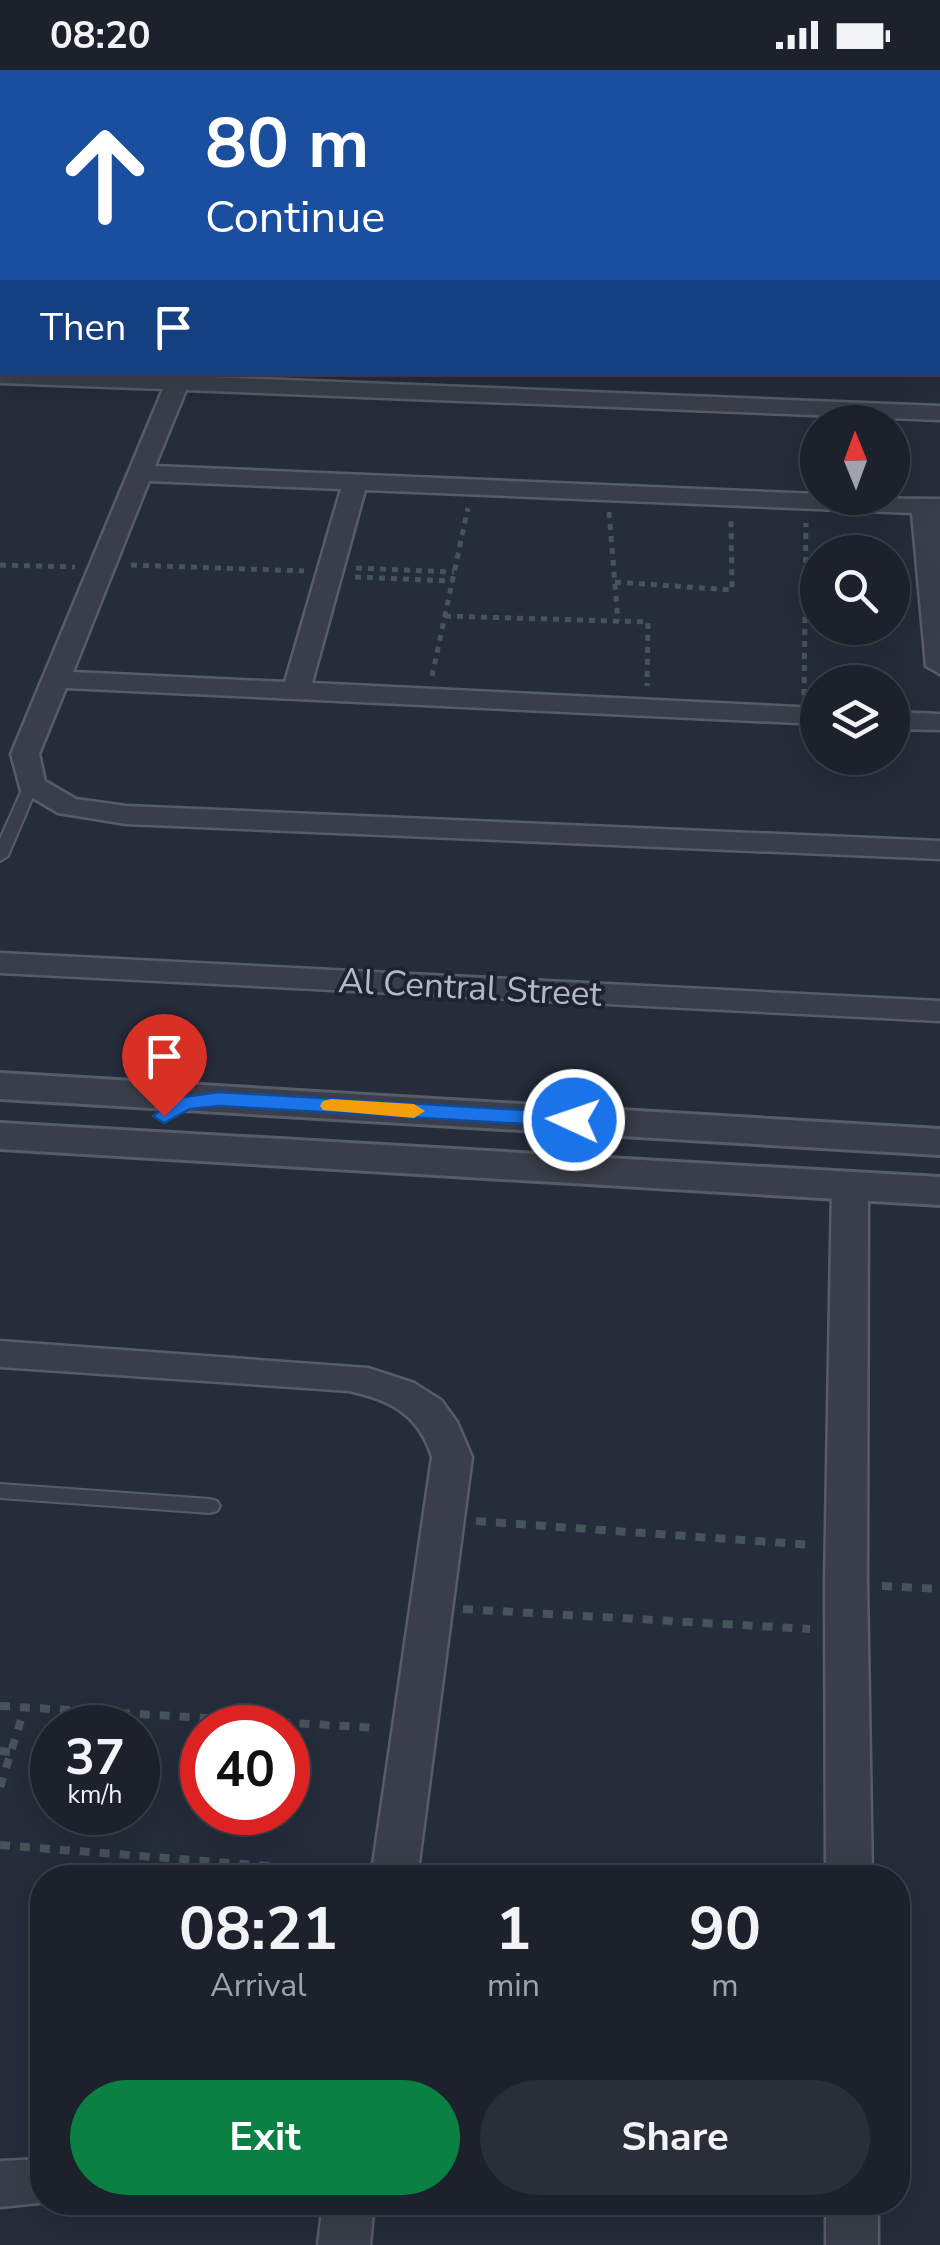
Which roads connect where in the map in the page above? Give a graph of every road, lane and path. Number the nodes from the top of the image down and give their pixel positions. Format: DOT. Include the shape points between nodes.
graph roads {
  1 [pos="0,376"];
  2 [pos="78,376"];
  3 [pos="412,382"];
  4 [pos="177,383"];
  5 [pos="940,413"];
  6 [pos="140,473"];
  7 [pos="355,482"];
  8 [pos="473,487"];
  9 [pos="608,493"];
  10 [pos="731,498"];
  11 [pos="800,502"];
  12 [pos="932,507"];
  13 [pos="0,565"];
  14 [pos="102,566"];
  15 [pos="330,572"];
  16 [pos="454,572"];
  17 [pos="452,581"];
  18 [pos="614,582"];
  19 [pos="444,616"];
  20 [pos="618,621"];
  21 [pos="940,666"];
  22 [pos="56,679"];
  23 [pos="296,691"];
  24 [pos="427,697"];
  25 [pos="647,708"];
  26 [pos="800,715"];
  27 [pos="910,721"];
  28 [pos="940,722"];
  29 [pos="31,784"];
  30 [pos="940,850"];
  31 [pos="0,856"];
  32 [pos="0,963"];
  33 [pos="940,1011"];
  34 [pos="0,1086"];
  35 [pos="82,1090"];
  36 [pos="219,1099"];
  37 [pos="0,1136"];
  38 [pos="48,1138"];
  39 [pos="940,1142"];
  40 [pos="197,1148"];
  41 [pos="850,1185"];
  42 [pos="940,1190"];
  43 [pos="0,1354"];
  44 [pos="0,1491"];
  45 [pos="210,1506"];
  46 [pos="444,1518"];
  47 [pos="846,1566"];
  48 [pos="940,1589"];
  49 [pos="432,1608"];
  50 [pos="846,1631"];
  51 [pos="0,1706"];
  52 [pos="25,1707"];
  53 [pos="415,1730"];
  54 [pos="0,1751"];
  55 [pos="11,1752"];
  56 [pos="0,1787"];
  57 [pos="0,1844"];
  58 [pos="224,1862"];
  59 [pos="223,1865"];
  60 [pos="258,1865"];
  61 [pos="396,1865"];
  62 [pos="848,1865"];
  63 [pos="30,2183"];
  64 [pos="0,2184"];
  65 [pos="348,2215"];
  66 [pos="852,2215"];
  67 [pos="344,2245"];
  68 [pos="852,2245"];
  1 -- 2 [label="street"];
  2 -- 4 [label="street"];
  3 -- 4 [label="street"];
  3 -- 5 [label="street"];
  4 -- 6 [label="street"];
  6 -- 7 [label="street"];
  6 -- 14 [label="street"];
  7 -- 8 [label="street"];
  7 -- 15 [label="street"];
  8 -- 9 [label="street"];
  8 -- 16 [label="path"];
  9 -- 10 [label="street"];
  9 -- 18 [label="path"];
  10 -- 11 [label="street"];
  10 -- 18 [label="path" via="732,590"];
  12 -- 21 [label="street"];
  13 -- 14 [label="path"];
  14 -- 15 [label="path"];
  14 -- 22 [label="street"];
  15 -- 16 [label="path"];
  15 -- 17 [label="path"];
  15 -- 23 [label="street"];
  16 -- 17 [label="path"];
  17 -- 19 [label="path"];
  18 -- 20 [label="path"];
  19 -- 20 [label="path"];
  19 -- 24 [label="path"];
  20 -- 25 [label="path" via="648,622"];
  22 -- 23 [label="street"];
  22 -- 29 [label="street" via="25,754"];
  23 -- 24 [label="street"];
  24 -- 25 [label="street"];
  25 -- 26 [label="street"];
  27 -- 28 [label="street"];
  29 -- 30 [label="street" via="68,808 126,815"];
  29 -- 31 [label="lane"];
  32 -- 33 [label="street, Al Central Street"];
  34 -- 35 [label="street"];
  35 -- 36 [label="street"];
  35 -- 38 [label="street" via="101,1103 100,1118 79,1136"];
  36 -- 39 [label="street"];
  36 -- 40 [label="street" via="184,1103 164,1116 162,1137"];
  37 -- 38 [label="street"];
  38 -- 40 [label="street"];
  40 -- 41 [label="street"];
  41 -- 42 [label="street"];
  41 -- 47 [label="street"];
  43 -- 46 [label="street" via="381,1384 431,1412 446,1433 452,1457"];
  44 -- 45 [label="lane"];
  46 -- 47 [label="path"];
  46 -- 49 [label="street"];
  47 -- 48 [label="path"];
  47 -- 50 [label="street"];
  49 -- 50 [label="path"];
  49 -- 53 [label="street"];
  50 -- 62 [label="street"];
  51 -- 52 [label="path"];
  52 -- 53 [label="path"];
  52 -- 55 [label="path"];
  53 -- 61 [label="street"];
  54 -- 55 [label="path"];
  55 -- 56 [label="path"];
  57 -- 58 [label="path"];
  58 -- 59 [label="path"];
  58 -- 60 [label="path"];
  63 -- 64 [label="street"];
  65 -- 67 [label="street"];
  66 -- 68 [label="street"];
}
